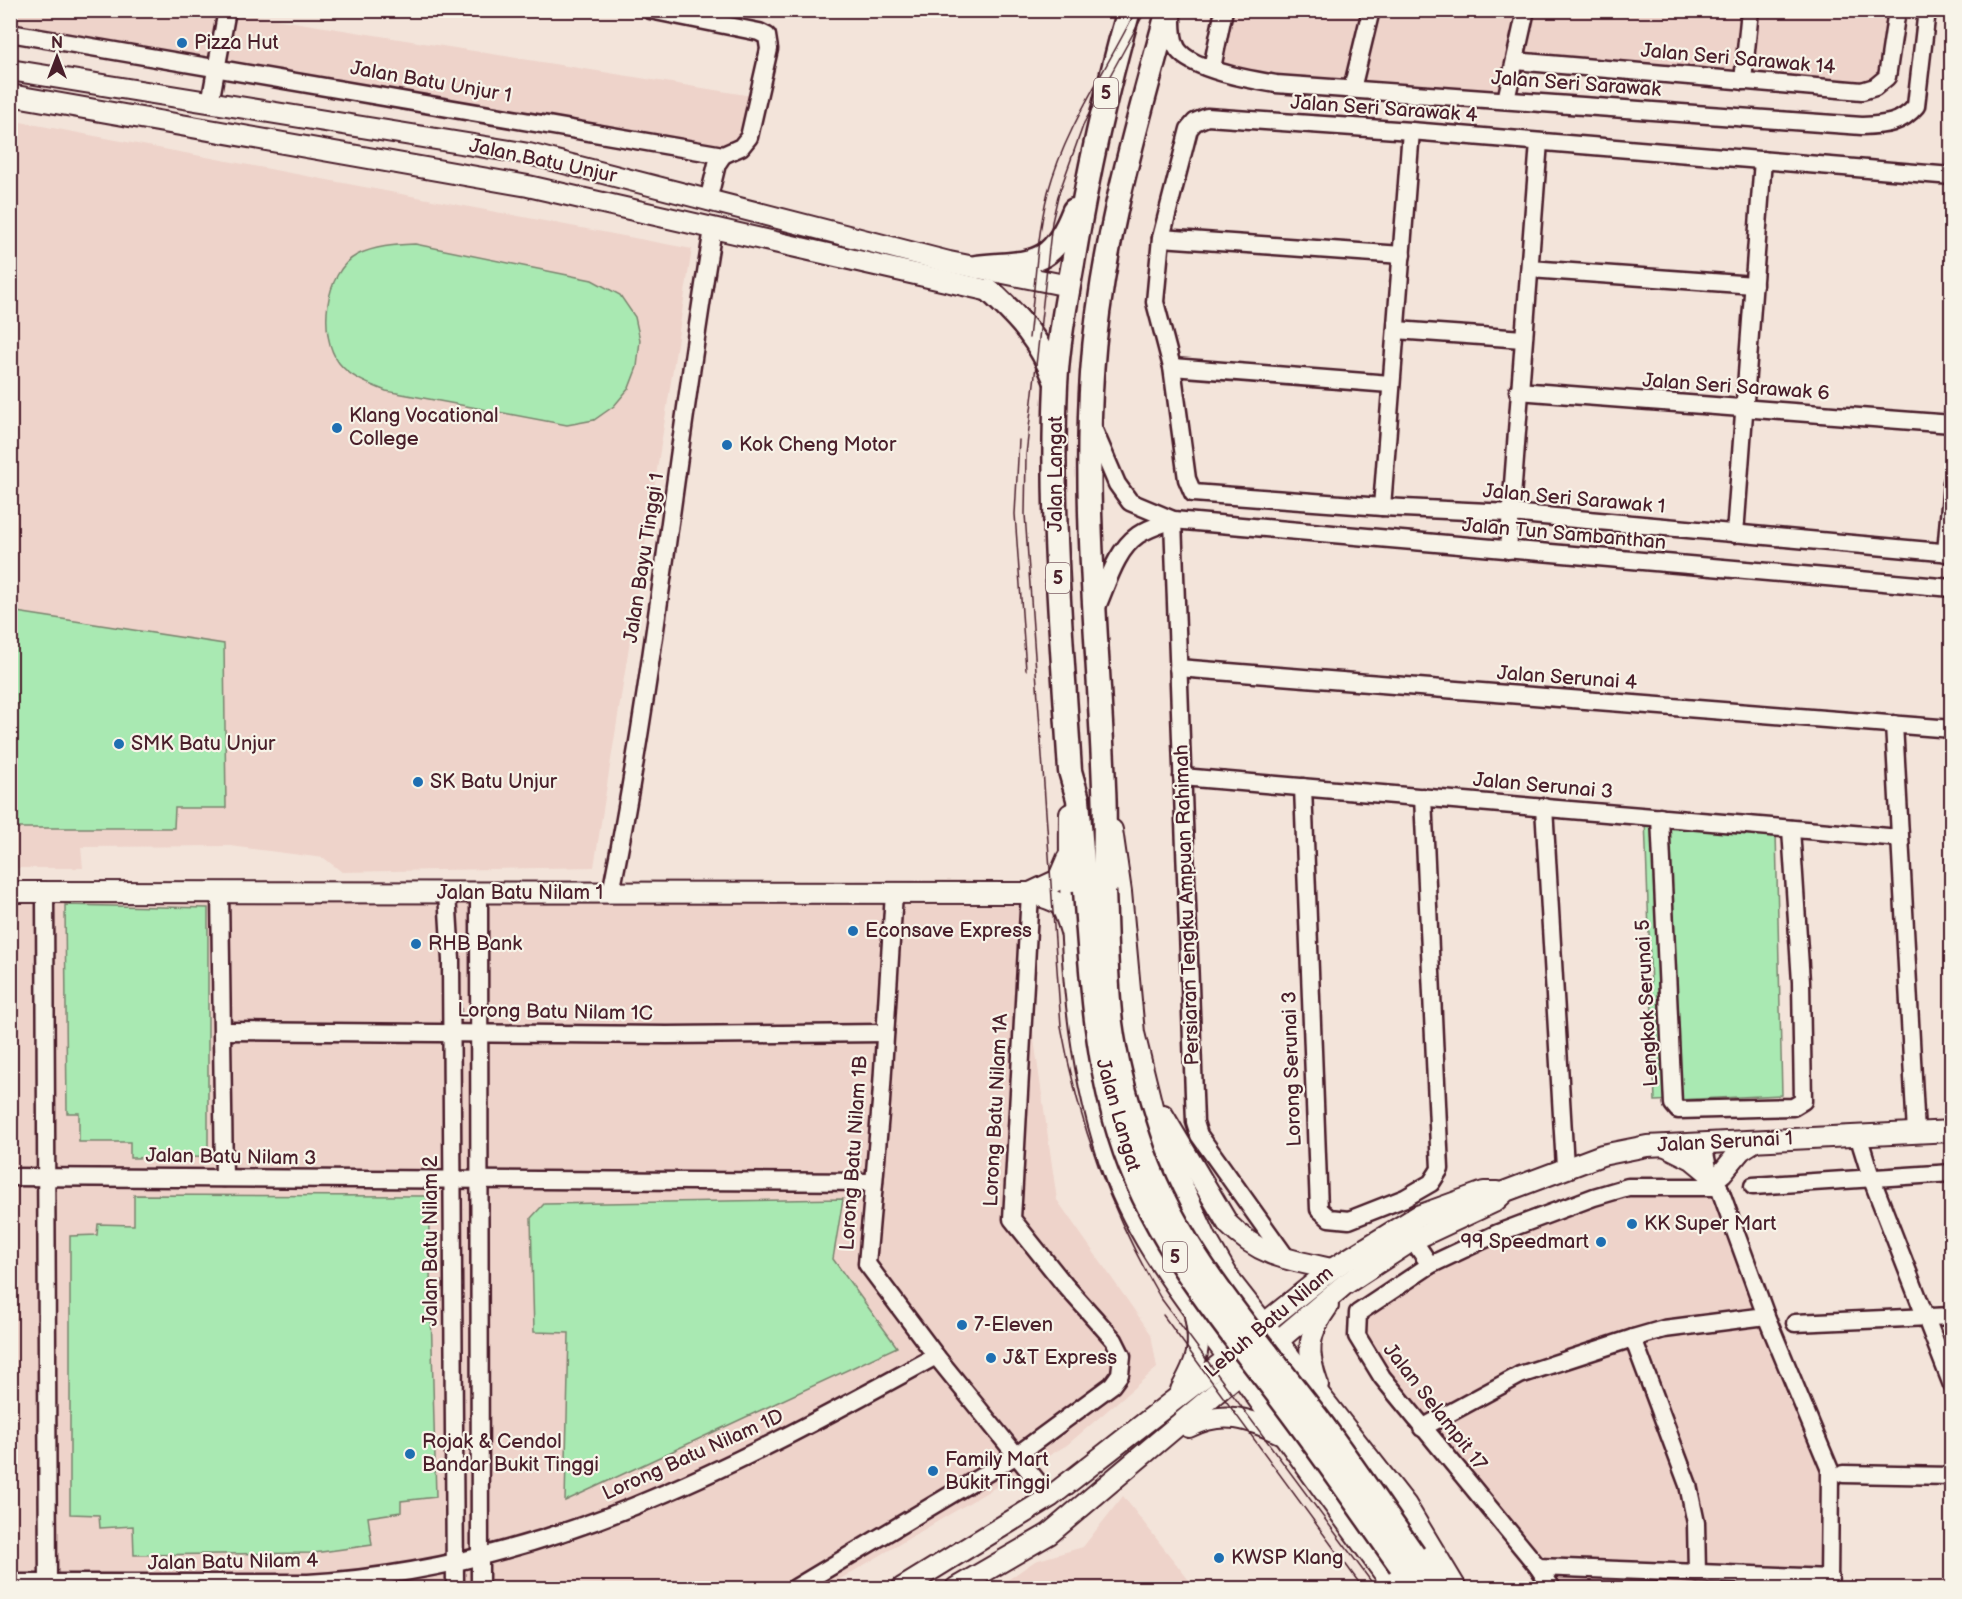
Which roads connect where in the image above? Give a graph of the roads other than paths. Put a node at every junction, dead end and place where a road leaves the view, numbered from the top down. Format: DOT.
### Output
graph roads {
  1 [pos="226,10"];
  2 [pos="650,10"];
  3 [pos="1129,10"];
  4 [pos="1170,10"];
  5 [pos="1224,10"];
  6 [pos="1371,10"];
  7 [pos="1526,10"];
  8 [pos="1750,10"];
  9 [pos="1897,10"];
  10 [pos="1927,10"];
  11 [pos="10,33"];
  12 [pos="1515,61"];
  13 [pos="217,67"];
  14 [pos="1212,68"];
  15 [pos="10,70"];
  16 [pos="1743,81"];
  17 [pos="1352,89"];
  18 [pos="10,95"];
  19 [pos="1506,100"];
  20 [pos="210,104"];
  21 [pos="1411,131"];
  22 [pos="232,134"];
  23 [pos="1539,142"];
  24 [pos="723,155"];
  25 [pos="1763,160"];
  26 [pos="1087,176"];
  27 [pos="1952,176"];
  28 [pos="708,201"];
  29 [pos="714,229"];
  30 [pos="1161,238"];
  31 [pos="1402,255"];
  32 [pos="977,267"];
  33 [pos="1530,268"];
  34 [pos="1754,285"];
  35 [pos="1069,286"];
  36 [pos="990,291"];
  37 [pos="1101,292"];
  38 [pos="1396,330"];
  39 [pos="1523,339"];
  40 [pos="1172,367"];
  41 [pos="1056,384"];
  42 [pos="1390,384"];
  43 [pos="1518,391"];
  44 [pos="1745,409"];
  45 [pos="1090,422"];
  46 [pos="1952,424"];
  47 [pos="1952,482"];
  48 [pos="1193,493"];
  49 [pos="1382,507"];
  50 [pos="1510,513"];
  51 [pos="1173,520"];
  52 [pos="1735,534"];
  53 [pos="1508,550"];
  54 [pos="1949,553"];
  55 [pos="1952,588"];
  56 [pos="1095,612"];
  57 [pos="1178,668"];
  58 [pos="1894,724"];
  59 [pos="1952,729"];
  60 [pos="1071,771"];
  61 [pos="1182,777"];
  62 [pos="1303,787"];
  63 [pos="1104,789"];
  64 [pos="1423,797"];
  65 [pos="1544,807"];
  66 [pos="1660,817"];
  67 [pos="1791,829"];
  68 [pos="1899,838"];
  69 [pos="1070,850"];
  70 [pos="1095,891"];
  71 [pos="10,892"];
  72 [pos="45,892"];
  73 [pos="220,892"];
  74 [pos="447,893"];
  75 [pos="479,893"];
  76 [pos="611,893"];
  77 [pos="894,893"];
  78 [pos="1030,893"];
  79 [pos="1071,932"];
  80 [pos="224,1031"];
  81 [pos="479,1031"];
  82 [pos="451,1032"];
  83 [pos="885,1033"];
  84 [pos="1145,1081"];
  85 [pos="1952,1131"];
  86 [pos="1917,1133"];
  87 [pos="1858,1136"];
  88 [pos="1755,1140"];
  89 [pos="1711,1142"];
  90 [pos="1665,1145"];
  91 [pos="1565,1167"];
  92 [pos="1952,1173"];
  93 [pos="46,1176"];
  94 [pos="10,1177"];
  95 [pos="1871,1177"];
  96 [pos="224,1178"];
  97 [pos="1717,1178"];
  98 [pos="452,1180"];
  99 [pos="480,1180"];
  100 [pos="874,1182"];
  101 [pos="1753,1186"];
  102 [pos="1506,1191"];
  103 [pos="1206,1239"];
  104 [pos="1413,1240"];
  105 [pos="1288,1260"];
  106 [pos="1430,1265"];
  107 [pos="1163,1268"];
  108 [pos="1332,1269"];
  109 [pos="1344,1285"];
  110 [pos="1194,1312"];
  111 [pos="1766,1316"];
  112 [pos="1952,1316"];
  113 [pos="1927,1317"];
  114 [pos="1265,1323"];
  115 [pos="1795,1323"];
  116 [pos="1633,1338"];
  117 [pos="1278,1341"];
  118 [pos="936,1356"];
  119 [pos="1228,1358"];
  120 [pos="1241,1375"];
  121 [pos="1952,1385"];
  122 [pos="1321,1393"];
  123 [pos="1177,1397"];
  124 [pos="1422,1428"];
  125 [pos="1348,1429"];
  126 [pos="1282,1434"];
  127 [pos="1164,1440"];
  128 [pos="1299,1452"];
  129 [pos="1017,1455"];
  130 [pos="1843,1474"];
  131 [pos="1952,1476"];
  132 [pos="1050,1497"];
  133 [pos="481,1558"];
  134 [pos="1407,1560"];
  135 [pos="454,1562"];
  136 [pos="1538,1567"];
  137 [pos="1696,1573"];
  138 [pos="10,1583"];
  139 [pos="1830,1583"];
  140 [pos="48,1586"];
  141 [pos="455,1588"];
  142 [pos="480,1588"];
  143 [pos="795,1588"];
  144 [pos="902,1588"];
  145 [pos="956,1588"];
  146 [pos="1395,1588"];
  147 [pos="1418,1588"];
  148 [pos="1437,1588"];
  149 [pos="1455,1588"];
  150 [pos="1552,1588"];
  1 -- 13 [label="street"];
  2 -- 24 [label="street"];
  3 -- 26 [label="highway, 5"];
  4 -- 14 [label="street, Jalan Seri Sarawak"];
  4 -- 37 [label="highway, 5"];
  5 -- 14 [label="street"];
  6 -- 17 [label="street"];
  7 -- 12 [label="street"];
  8 -- 16 [label="street"];
  9 -- 16 [label="street, Jalan Seri Sarawak 14"];
  10 -- 19 [label="street, Jalan Seri Sarawak"];
  11 -- 13 [label="street, Jalan Batu Unjur 1"];
  12 -- 16 [label="street, Jalan Seri Sarawak 14"];
  12 -- 19 [label="street"];
  13 -- 20 [label="street"];
  13 -- 24 [label="street, Jalan Batu Unjur 1"];
  14 -- 17 [label="street, Jalan Seri Sarawak"];
  15 -- 20 [label="main road, Jalan Batu Unjur"];
  17 -- 19 [label="street, Jalan Seri Sarawak"];
  18 -- 22 [label="main road, Jalan Batu Unjur"];
  20 -- 22 [label="main road"];
  20 -- 28 [label="main road, Jalan Batu Unjur"];
  21 -- 23 [label="street, Jalan Seri Sarawak 4"];
  21 -- 30 [label="street, Jalan Seri Sarawak 4"];
  21 -- 31 [label="street"];
  22 -- 29 [label="main road, Jalan Batu Unjur"];
  23 -- 25 [label="street, Jalan Seri Sarawak 4"];
  23 -- 33 [label="street"];
  24 -- 28 [label="street"];
  25 -- 27 [label="street, Jalan Seri Sarawak 4"];
  25 -- 34 [label="street"];
  26 -- 32 [label="highway"];
  26 -- 35 [label="highway, 5"];
  28 -- 32 [label="main road, Jalan Batu Unjur"];
  29 -- 36 [label="main road, Jalan Batu Unjur"];
  29 -- 76 [label="street, Jalan Bayu Tinggi 1"];
  30 -- 31 [label="street"];
  30 -- 40 [label="street, Jalan Seri Sarawak 4"];
  31 -- 38 [label="street"];
  32 -- 35 [label="main road, Jalan Batu Unjur"];
  33 -- 34 [label="street"];
  33 -- 39 [label="street"];
  34 -- 44 [label="street"];
  35 -- 37 [label="highway"];
  35 -- 41 [label="highway, Jalan Langat / 5"];
  36 -- 41 [label="highway"];
  37 -- 45 [label="highway, 5"];
  38 -- 39 [label="street"];
  38 -- 42 [label="street"];
  39 -- 43 [label="street"];
  40 -- 42 [label="street"];
  40 -- 48 [label="street, Jalan Seri Sarawak 4"];
  41 -- 60 [label="highway, Jalan Langat / 5"];
  42 -- 49 [label="street"];
  43 -- 44 [label="street, Jalan Seri Sarawak 6"];
  43 -- 50 [label="street"];
  44 -- 46 [label="street, Jalan Seri Sarawak 6"];
  44 -- 52 [label="street"];
  45 -- 51 [label="street, Jalan Tun Sambanthan"];
  45 -- 56 [label="highway, 5"];
  47 -- 54 [label="street"];
  48 -- 49 [label="street, Jalan Seri Sarawak 1"];
  49 -- 50 [label="street, Jalan Seri Sarawak 1"];
  50 -- 52 [label="street, Jalan Seri Sarawak 1"];
  50 -- 53 [label="street"];
  51 -- 53 [label="street, Jalan Tun Sambanthan"];
  51 -- 56 [label="street, Jalan Tun Sambanthan"];
  51 -- 57 [label="street, Persiaran Tengku Ampuan Rahimah"];
  52 -- 54 [label="street, Jalan Seri Sarawak 1"];
  53 -- 55 [label="street, Jalan Tun Sambanthan"];
  56 -- 63 [label="highway, Jalan Langat / 5"];
  57 -- 58 [label="street, Jalan Serunai 4"];
  57 -- 61 [label="street, Persiaran Tengku Ampuan Rahimah"];
  58 -- 59 [label="street, Jalan Serunai 4"];
  58 -- 68 [label="street"];
  60 -- 69 [label="main road, Jalan Langat / 5"];
  60 -- 70 [label="highway, Jalan Langat / 5"];
  61 -- 62 [label="street, Jalan Serunai 3"];
  61 -- 105 [label="street, Persiaran Tengku Ampuan Rahimah"];
  62 -- 64 [label="street, Jalan Serunai 3"];
  62 -- 64 [label="street, Lorong Serunai 3"];
  63 -- 70 [label="highway, Jalan Langat / 5"];
  63 -- 84 [label="main road, Jalan Langat / 5"];
  64 -- 65 [label="street, Jalan Serunai 3"];
  65 -- 66 [label="street, Jalan Serunai 3"];
  65 -- 91 [label="street"];
  66 -- 67 [label="street, Jalan Serunai 3"];
  66 -- 67 [label="street, Lengkok Serunai 5"];
  67 -- 68 [label="street, Jalan Serunai 3"];
  68 -- 86 [label="street"];
  69 -- 78 [label="main road"];
  69 -- 79 [label="main road, Jalan Langat / 5"];
  70 -- 134 [label="highway, Jalan Langat / 5, bridge"];
  71 -- 72 [label="main road, Jalan Batu Nilam 1"];
  72 -- 73 [label="main road, Jalan Batu Nilam 1"];
  72 -- 93 [label="street"];
  73 -- 74 [label="main road, Jalan Batu Nilam 1"];
  73 -- 80 [label="street"];
  74 -- 75 [label="main road, Jalan Batu Nilam 1"];
  74 -- 82 [label="street, Jalan Batu Nilam 2"];
  75 -- 76 [label="main road, Jalan Batu Nilam 1"];
  75 -- 81 [label="street"];
  76 -- 77 [label="main road, Jalan Batu Nilam 1"];
  77 -- 78 [label="main road, Jalan Batu Nilam 1"];
  77 -- 83 [label="street, Lorong Batu Nilam 1B"];
  78 -- 79 [label="main road"];
  78 -- 129 [label="street, Lorong Batu Nilam 1A"];
  79 -- 107 [label="main road, Jalan Langat / 5"];
  80 -- 82 [label="street, Lorong Batu Nilam 1C"];
  80 -- 96 [label="street"];
  81 -- 82 [label="street, Lorong Batu Nilam 1C"];
  81 -- 83 [label="street, Lorong Batu Nilam 1C"];
  81 -- 99 [label="street"];
  82 -- 98 [label="street, Jalan Batu Nilam 2"];
  83 -- 100 [label="street, Lorong Batu Nilam 1B"];
  84 -- 103 [label="main road, Jalan Langat / 5"];
  84 -- 105 [label="main road"];
  85 -- 86 [label="main road, Jalan Serunai 1"];
  86 -- 87 [label="main road, Jalan Serunai 1"];
  87 -- 88 [label="main road, Jalan Serunai 1"];
  87 -- 95 [label="street"];
  88 -- 89 [label="main road, Jalan Serunai 1"];
  88 -- 97 [label="main road"];
  89 -- 90 [label="main road, Jalan Serunai 1"];
  89 -- 97 [label="street"];
  90 -- 91 [label="main road, Jalan Serunai 1"];
  90 -- 97 [label="main road"];
  91 -- 102 [label="main road, Jalan Serunai 1"];
  92 -- 95 [label="street"];
  93 -- 94 [label="street, Jalan Batu Nilam 3"];
  93 -- 96 [label="street, Jalan Batu Nilam 3"];
  93 -- 140 [label="street"];
  95 -- 101 [label="street"];
  95 -- 113 [label="street"];
  96 -- 98 [label="street, Jalan Batu Nilam 3"];
  97 -- 106 [label="street, Jalan Selampit 17"];
  97 -- 111 [label="street"];
  98 -- 99 [label="street"];
  98 -- 135 [label="street, Jalan Batu Nilam 2"];
  99 -- 100 [label="street"];
  99 -- 133 [label="street"];
  100 -- 118 [label="street, Lorong Batu Nilam 1B"];
  102 -- 104 [label="main road, Lebuh Batu Nilam"];
  102 -- 108 [label="main road, Lebuh Batu Nilam"];
  103 -- 107 [label="main road"];
  103 -- 114 [label="main road, Jalan Langat / 5"];
  104 -- 106 [label="street"];
  104 -- 109 [label="main road, Lebuh Batu Nilam"];
  105 -- 108 [label="main road"];
  106 -- 124 [label="street, Jalan Selampit 17"];
  107 -- 110 [label="main road, Jalan Langat / 5"];
  108 -- 114 [label="main road, Lebuh Batu Nilam"];
  109 -- 117 [label="main road, Lebuh Batu Nilam"];
  109 -- 122 [label="main road"];
  110 -- 119 [label="main road, Jalan Langat / 5"];
  110 -- 123 [label="main road"];
  111 -- 116 [label="street"];
  111 -- 139 [label="street"];
  112 -- 113 [label="street"];
  113 -- 115 [label="street"];
  113 -- 121 [label="street"];
  114 -- 117 [label="main road, Jalan Langat / 5"];
  114 -- 119 [label="main road, Lebuh Batu Nilam"];
  116 -- 124 [label="street"];
  116 -- 137 [label="street"];
  117 -- 120 [label="main road, Lebuh Batu Nilam"];
  117 -- 122 [label="main road, Jalan Langat / 5"];
  118 -- 129 [label="street, Lorong Batu Nilam 1B"];
  118 -- 133 [label="street, Lorong Batu Nilam 1D"];
  119 -- 120 [label="main road, Jalan Langat / 5"];
  119 -- 123 [label="main road, Lebuh Batu Nilam"];
  120 -- 126 [label="main road, Jalan Langat / 5"];
  120 -- 127 [label="main road, Lebuh Batu Nilam"];
  122 -- 125 [label="main road, Jalan Langat / 5"];
  123 -- 132 [label="main road, Lebuh Batu Nilam"];
  124 -- 136 [label="street, Jalan Selampit 17"];
  125 -- 128 [label="main road"];
  125 -- 149 [label="main road, Jalan Langat / 5"];
  126 -- 127 [label="main road"];
  126 -- 128 [label="main road, Jalan Langat / 5"];
  127 -- 145 [label="main road, Lebuh Batu Nilam"];
  128 -- 146 [label="main road, Jalan Langat / 5"];
  129 -- 132 [label="street, Lorong Batu Nilam 1B"];
  129 -- 143 [label="street"];
  130 -- 131 [label="street"];
  132 -- 144 [label="main road, Lebuh Batu Nilam"];
  133 -- 135 [label="street, Lorong Batu Nilam 1D"];
  133 -- 142 [label="street"];
  134 -- 147 [label="highway, Jalan Langat / 5"];
  134 -- 148 [label="highway, Jalan Langat / 5"];
  135 -- 140 [label="street, Jalan Batu Nilam 4"];
  135 -- 141 [label="street, Jalan Batu Nilam 2"];
  136 -- 137 [label="street"];
  136 -- 150 [label="street, Jalan Selampit 17"];
  137 -- 139 [label="street"];
  138 -- 140 [label="street, Jalan Batu Nilam 4"];
}
